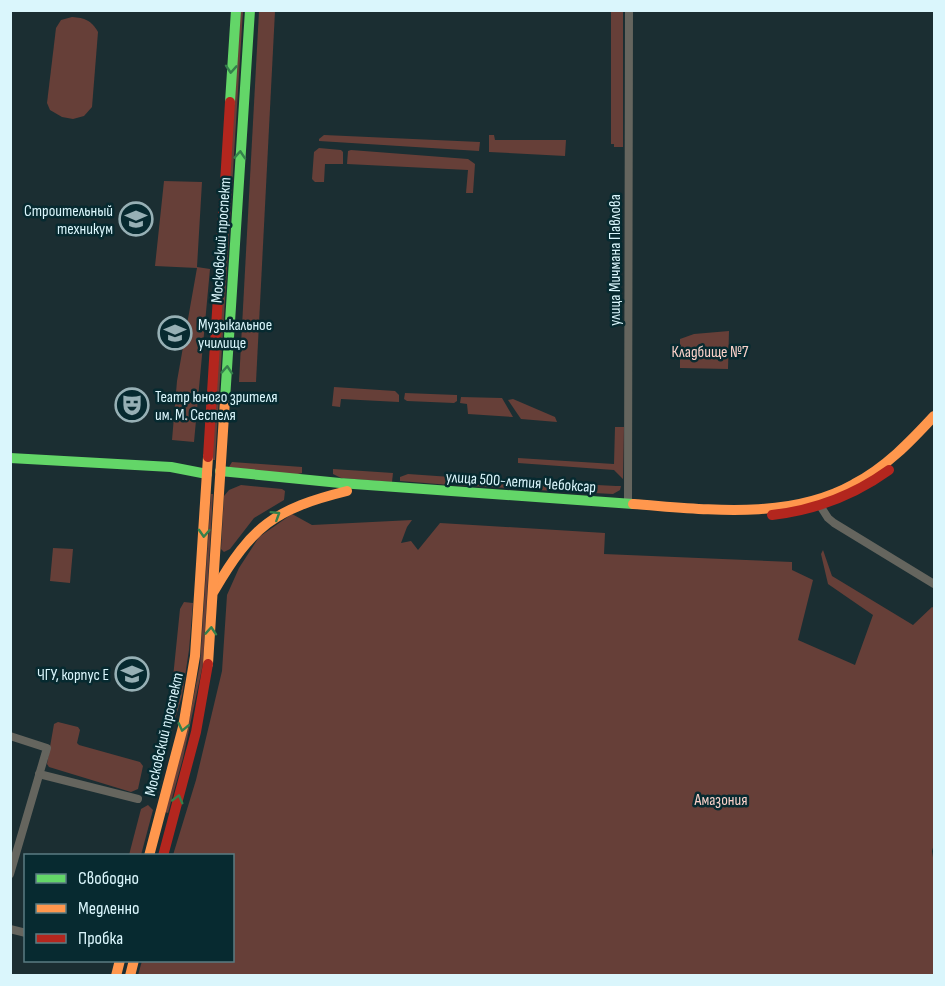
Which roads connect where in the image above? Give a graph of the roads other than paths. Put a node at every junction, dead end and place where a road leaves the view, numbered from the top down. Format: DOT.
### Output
graph roads {
  1 [pos="236,10"];
  2 [pos="250,10"];
  3 [pos="629,10"];
  4 [pos="934,416"];
  5 [pos="934,425"];
  6 [pos="10,453"];
  7 [pos="28,457"];
  8 [pos="10,458"];
  9 [pos="207,471"];
  10 [pos="220,474"];
  11 [pos="347,490"];
  12 [pos="511,498"];
  13 [pos="820,503"];
  14 [pos="629,506"];
  15 [pos="934,584"];
  16 [pos="213,592"];
  17 [pos="10,736"];
  18 [pos="39,774"];
  19 [pos="138,799"];
  20 [pos="158,820"];
  21 [pos="172,824"];
  22 [pos="149,854"];
  23 [pos="163,854"];
  24 [pos="10,874"];
  1 -- 9 [label="main road, Московский проспект, one-way"];
  10 -- 2 [label="main road, Московский проспект, one-way"];
  3 -- 14 [label="street, улица Мичмана Павлова"];
  4 -- 13 [label="main road"];
  5 -- 13 [label="main road"];
  6 -- 7 [label="main road"];
  7 -- 8 [label="main road"];
  7 -- 9 [label="main road"];
  9 -- 10 [label="main road"];
  9 -- 20 [label="main road, Московский проспект, one-way"];
  10 -- 11 [label="main road, улица 500-летия Чебоксар"];
  10 -- 12 [label="main road, улица 500-летия Чебоксар"];
  10 -- 16 [label="main road, Московский проспект"];
  11 -- 12 [label="main road, улица 500-летия Чебоксар"];
  16 -- 11 [label="main road, one-way"];
  12 -- 14 [label="main road, улица 500-летия Чебоксар"];
  13 -- 14 [label="main road, улица 500-летия Чебоксар"];
  13 -- 15 [label="street"];
  21 -- 16 [label="main road, Московский проспект, one-way"];
  17 -- 18 [label="street"];
  18 -- 19 [label="street"];
  18 -- 24 [label="street"];
  20 -- 21 [label="main road"];
  20 -- 22 [label="main road, Московский проспект"];
  21 -- 23 [label="main road, Московский проспект"];
}
